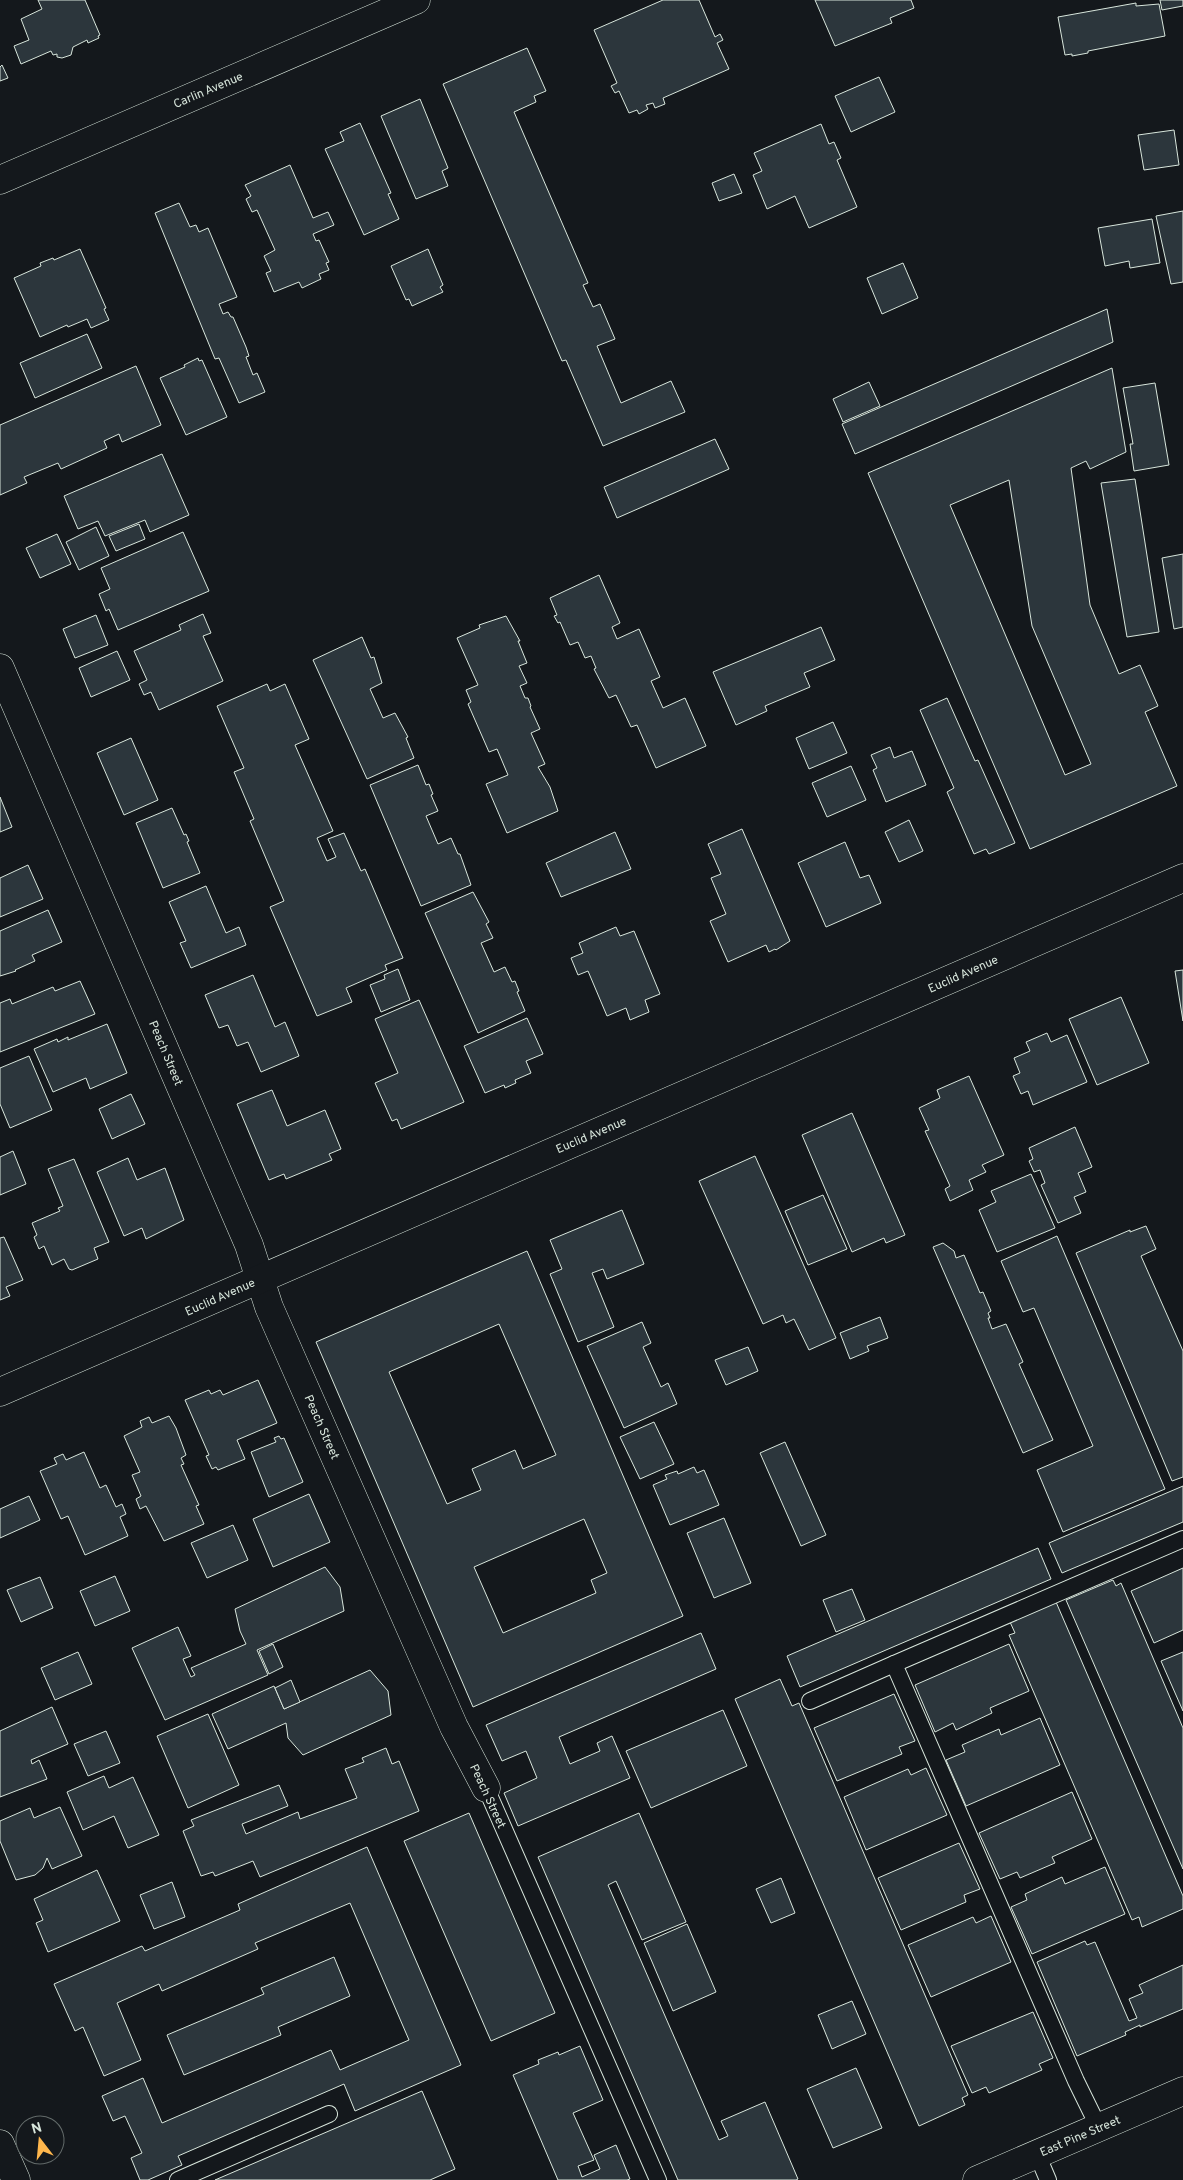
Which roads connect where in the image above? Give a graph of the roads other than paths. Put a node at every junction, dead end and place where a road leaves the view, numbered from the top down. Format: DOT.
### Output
graph roads {
  1 [pos="416,0"];
  2 [pos="0,180"];
  3 [pos="0,668"];
  4 [pos="1183,878"];
  5 [pos="260,1279"];
  6 [pos="0,1392"];
  7 [pos="1183,1539"];
  8 [pos="894,1664"];
  9 [pos="810,1701"];
  10 [pos="486,1788"];
  11 [pos="1183,2091"];
  12 [pos="329,2114"];
  13 [pos="1099,2128"];
  14 [pos="0,2144"];
  15 [pos="1037,2154"];
  16 [pos="16,2180"];
  17 [pos="178,2180"];
  18 [pos="658,2180"];
  19 [pos="977,2180"];
  20 [pos="1048,2180"];
  1 -- 2 [label="street, Carlin Avenue"];
  3 -- 5 [label="street, Peach Street"];
  4 -- 5 [label="street, Euclid Avenue"];
  5 -- 6 [label="street, Euclid Avenue"];
  5 -- 10 [label="street, Peach Street"];
  7 -- 8 [label="lane"];
  8 -- 9 [label="lane"];
  8 -- 13 [label="lane"];
  10 -- 18 [label="lane, Peach Street"];
  11 -- 13 [label="street, East Pine Street"];
  12 -- 17 [label="lane"];
  13 -- 15 [label="street, East Pine Street"];
  14 -- 16 [label="street"];
  15 -- 19 [label="street, East Pine Street"];
  15 -- 20 [label="lane"];
}
